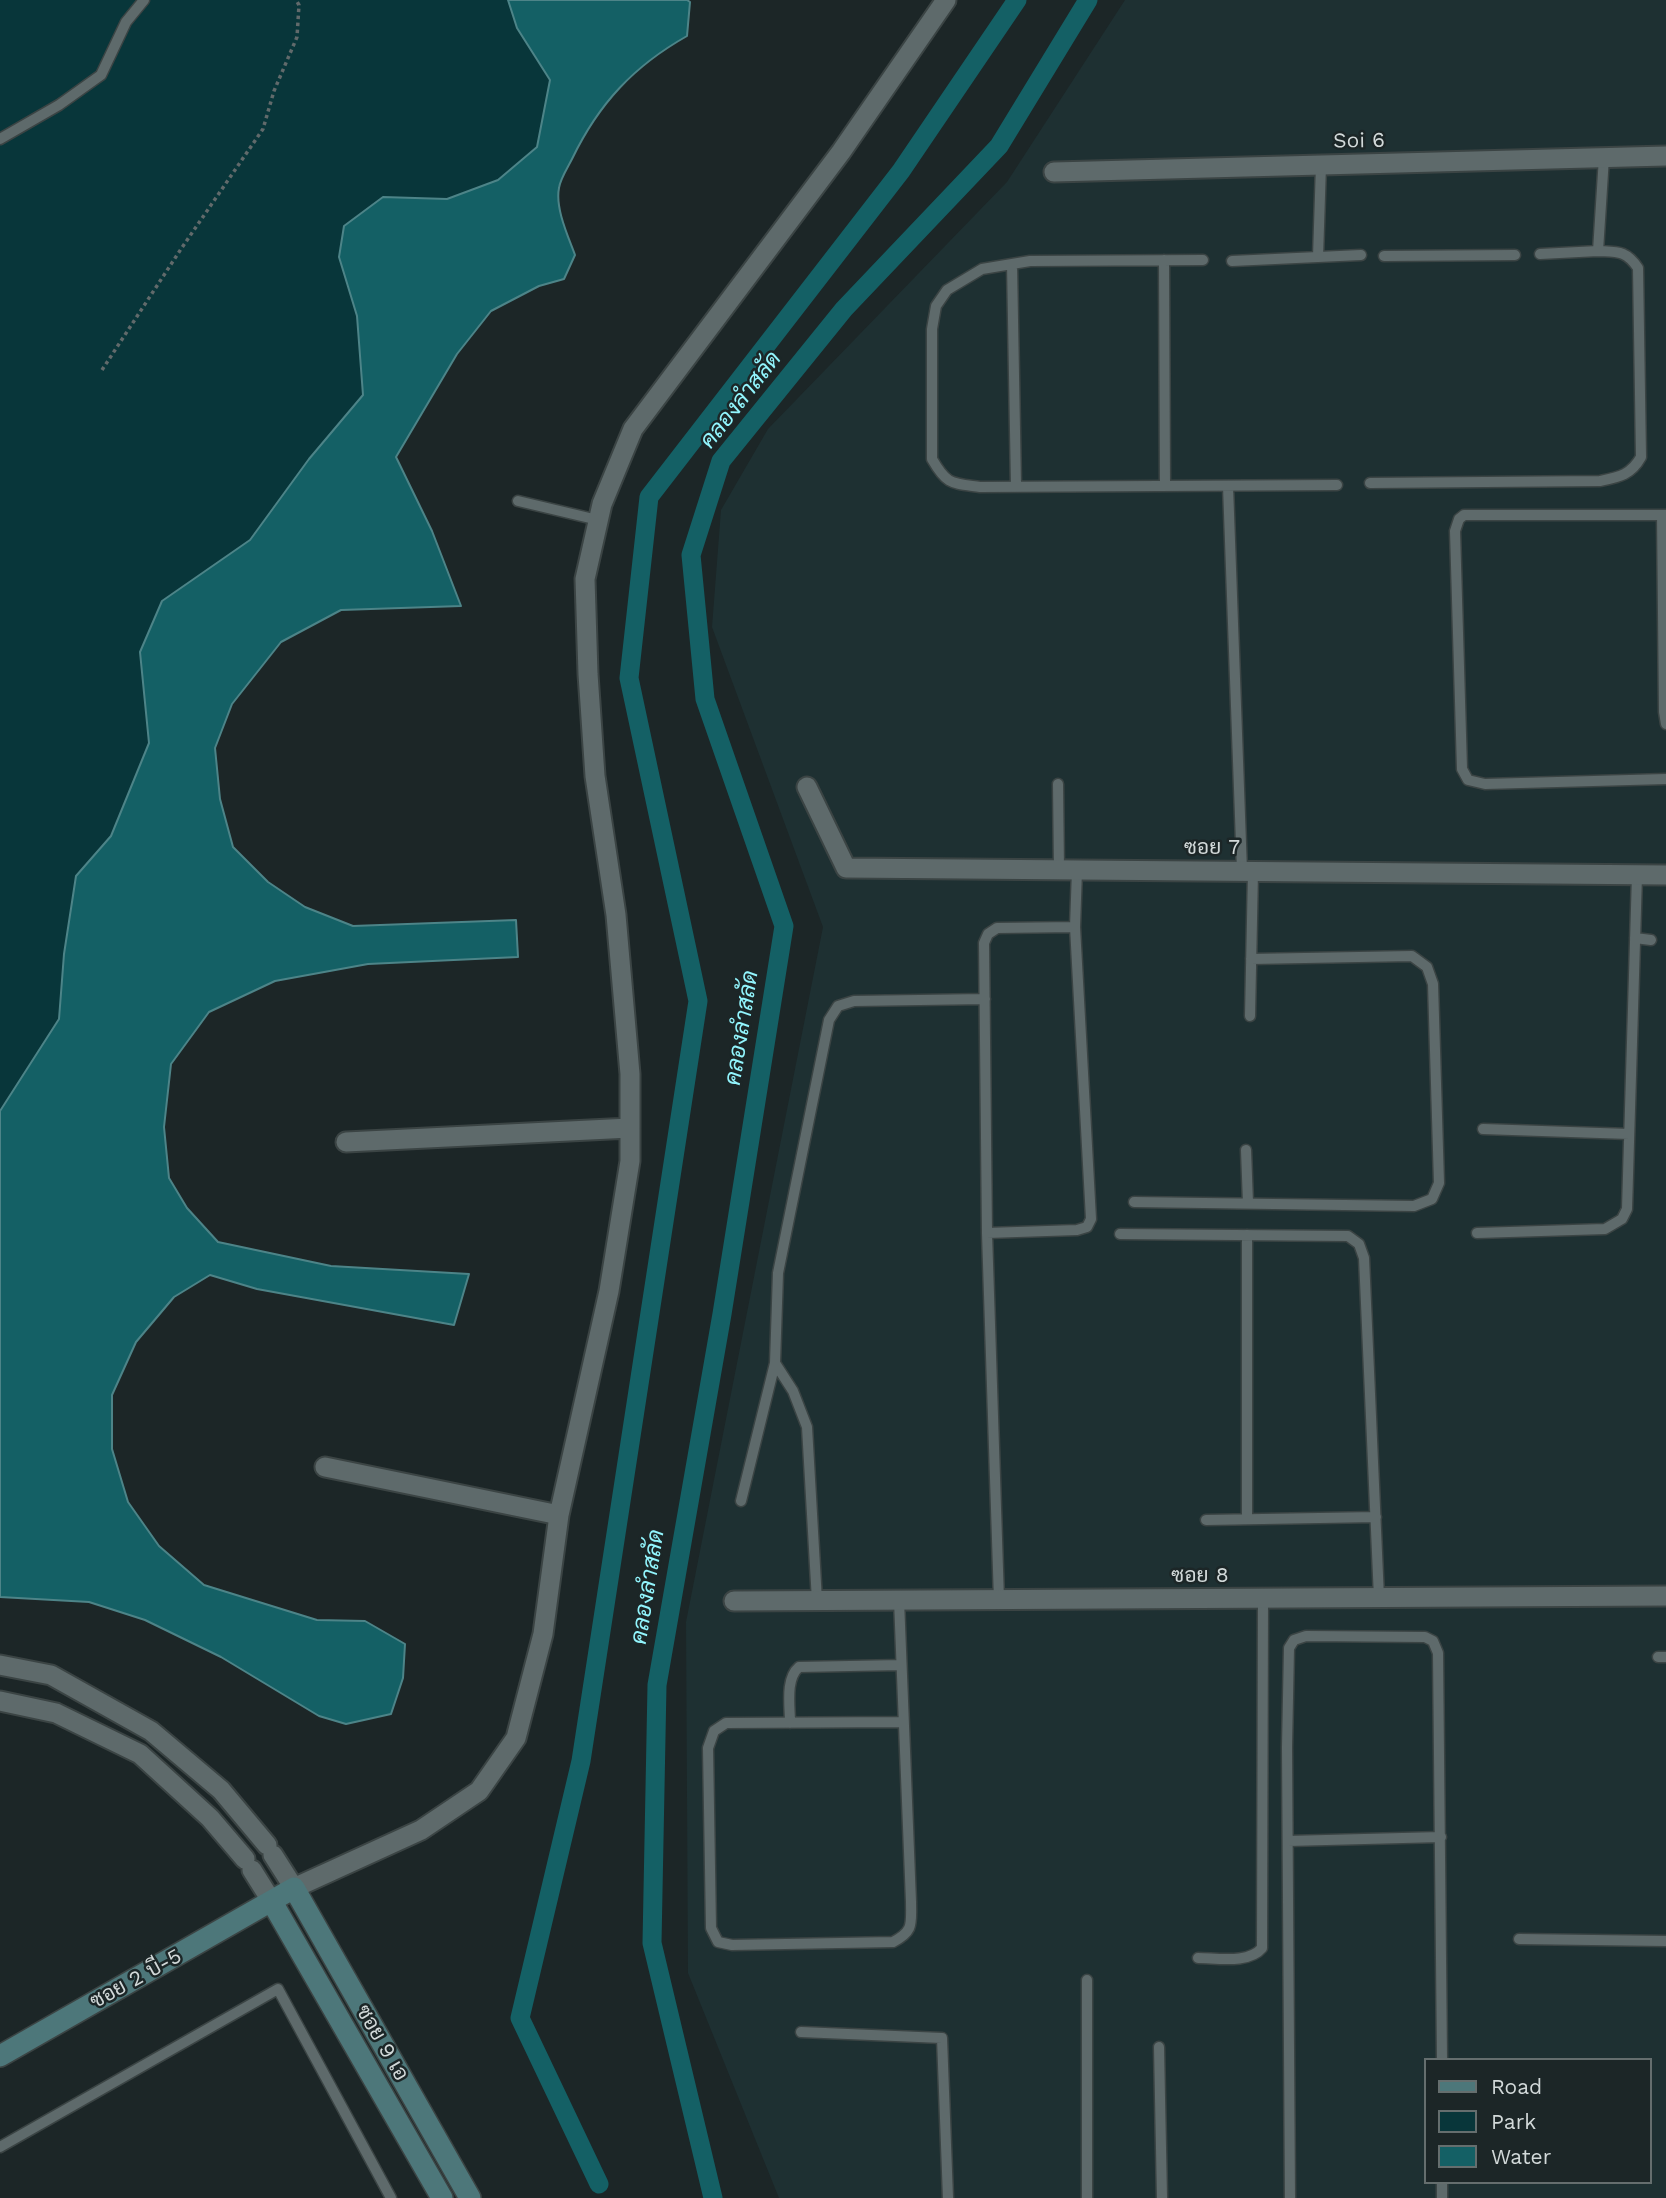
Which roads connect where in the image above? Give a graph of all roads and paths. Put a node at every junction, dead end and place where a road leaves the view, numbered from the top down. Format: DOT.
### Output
graph roads {
  1 [pos="144,0"];
  2 [pos="296,0"];
  3 [pos="946,0"];
  4 [pos="0,139"];
  5 [pos="1666,156"];
  6 [pos="1604,158"];
  7 [pos="1321,165"];
  8 [pos="1054,172"];
  9 [pos="1598,251"];
  10 [pos="1540,254"];
  11 [pos="1361,255"];
  12 [pos="1515,255"];
  13 [pos="1384,256"];
  14 [pos="1318,257"];
  15 [pos="1164,260"];
  16 [pos="1203,260"];
  17 [pos="1232,261"];
  18 [pos="1012,264"];
  19 [pos="102,370"];
  20 [pos="1370,483"];
  21 [pos="1228,485"];
  22 [pos="1337,485"];
  23 [pos="1016,486"];
  24 [pos="1166,486"];
  25 [pos="518,500"];
  26 [pos="1664,515"];
  27 [pos="598,520"];
  28 [pos="1666,724"];
  29 [pos="1666,779"];
  30 [pos="1058,784"];
  31 [pos="807,788"];
  32 [pos="1068,870"];
  33 [pos="1248,871"];
  34 [pos="1637,875"];
  35 [pos="1666,875"];
  36 [pos="1075,927"];
  37 [pos="1635,938"];
  38 [pos="1651,940"];
  39 [pos="1251,959"];
  40 [pos="985,999"];
  41 [pos="1250,1016"];
  42 [pos="630,1128"];
  43 [pos="1483,1129"];
  44 [pos="1629,1134"];
  45 [pos="346,1142"];
  46 [pos="1246,1150"];
  47 [pos="1135,1202"];
  48 [pos="1248,1203"];
  49 [pos="987,1233"];
  50 [pos="1477,1233"];
  51 [pos="1120,1234"];
  52 [pos="1247,1235"];
  53 [pos="775,1363"];
  54 [pos="325,1467"];
  55 [pos="741,1501"];
  56 [pos="559,1515"];
  57 [pos="1376,1517"];
  58 [pos="1247,1519"];
  59 [pos="1206,1520"];
  60 [pos="1666,1596"];
  61 [pos="1263,1598"];
  62 [pos="1379,1598"];
  63 [pos="899,1600"];
  64 [pos="999,1600"];
  65 [pos="734,1601"];
  66 [pos="817,1601"];
  67 [pos="0,1665"];
  68 [pos="901,1665"];
  69 [pos="0,1701"];
  70 [pos="903,1722"];
  71 [pos="790,1723"];
  72 [pos="1441,1837"];
  73 [pos="1288,1841"];
  74 [pos="294,1888"];
  75 [pos="272,1902"];
  76 [pos="1519,1939"];
  77 [pos="1666,1941"];
  78 [pos="1198,1958"];
  79 [pos="1087,1980"];
  80 [pos="801,2032"];
  81 [pos="1159,2047"];
  82 [pos="0,2056"];
  83 [pos="1442,2058"];
  84 [pos="0,2147"];
  85 [pos="391,2198"];
  86 [pos="442,2198"];
  87 [pos="470,2198"];
  88 [pos="948,2198"];
  89 [pos="1087,2198"];
  90 [pos="1162,2198"];
  91 [pos="1290,2198"];
  1 -- 4 [label="lane"];
  2 -- 19 [label="path"];
  3 -- 27 [label="street"];
  5 -- 6 [label="street, Soi 6"];
  6 -- 7 [label="street, Soi 6"];
  6 -- 9 [label="lane"];
  7 -- 8 [label="street, Soi 6"];
  7 -- 14 [label="lane"];
  9 -- 10 [label="lane"];
  9 -- 20 [label="lane"];
  11 -- 14 [label="lane"];
  12 -- 13 [label="lane"];
  14 -- 17 [label="lane"];
  15 -- 16 [label="lane"];
  15 -- 18 [label="lane"];
  15 -- 24 [label="lane"];
  18 -- 23 [label="lane"];
  18 -- 23 [label="lane"];
  21 -- 22 [label="lane"];
  21 -- 24 [label="lane"];
  21 -- 33 [label="lane"];
  23 -- 24 [label="lane"];
  25 -- 27 [label="lane"];
  26 -- 28 [label="lane"];
  26 -- 29 [label="lane"];
  27 -- 42 [label="street"];
  30 -- 32 [label="lane"];
  31 -- 32 [label="street, ซอย 7"];
  32 -- 33 [label="street, ซอย 7"];
  32 -- 36 [label="lane"];
  33 -- 34 [label="street, ซอย 7"];
  33 -- 39 [label="lane"];
  34 -- 35 [label="street, ซอย 7"];
  34 -- 37 [label="lane"];
  36 -- 40 [label="lane"];
  36 -- 49 [label="lane"];
  37 -- 38 [label="lane"];
  37 -- 44 [label="lane"];
  39 -- 41 [label="lane"];
  39 -- 48 [label="lane"];
  40 -- 49 [label="lane"];
  40 -- 53 [label="lane"];
  42 -- 45 [label="street"];
  42 -- 56 [label="street"];
  43 -- 44 [label="lane"];
  44 -- 50 [label="lane"];
  46 -- 48 [label="lane"];
  47 -- 48 [label="lane"];
  49 -- 64 [label="lane"];
  51 -- 52 [label="lane"];
  52 -- 57 [label="lane"];
  52 -- 58 [label="lane"];
  53 -- 55 [label="lane"];
  53 -- 66 [label="lane"];
  54 -- 56 [label="street"];
  56 -- 74 [label="street"];
  57 -- 58 [label="lane"];
  57 -- 62 [label="lane"];
  58 -- 59 [label="lane"];
  60 -- 62 [label="street, ซอย 8"];
  61 -- 62 [label="street, ซอย 8"];
  61 -- 64 [label="street, ซอย 8"];
  61 -- 78 [label="lane"];
  63 -- 64 [label="street, ซอย 8"];
  63 -- 66 [label="street, ซอย 8"];
  63 -- 68 [label="lane"];
  65 -- 66 [label="street, ซอย 8"];
  67 -- 74 [label="street"];
  68 -- 70 [label="lane"];
  68 -- 71 [label="lane"];
  69 -- 75 [label="street"];
  70 -- 71 [label="lane"];
  70 -- 71 [label="lane"];
  72 -- 73 [label="lane"];
  72 -- 73 [label="lane"];
  72 -- 83 [label="lane"];
  73 -- 91 [label="lane"];
  74 -- 75 [label="street, ซอย 2 บี-5"];
  74 -- 87 [label="street, ซอย 9 เอ"];
  75 -- 82 [label="street, ซอย 2 บี-5"];
  75 -- 86 [label="street, ซอย 9 เอ"];
  76 -- 77 [label="lane"];
  79 -- 89 [label="lane"];
  80 -- 88 [label="lane"];
  81 -- 90 [label="lane"];
  84 -- 85 [label="lane"];
}
